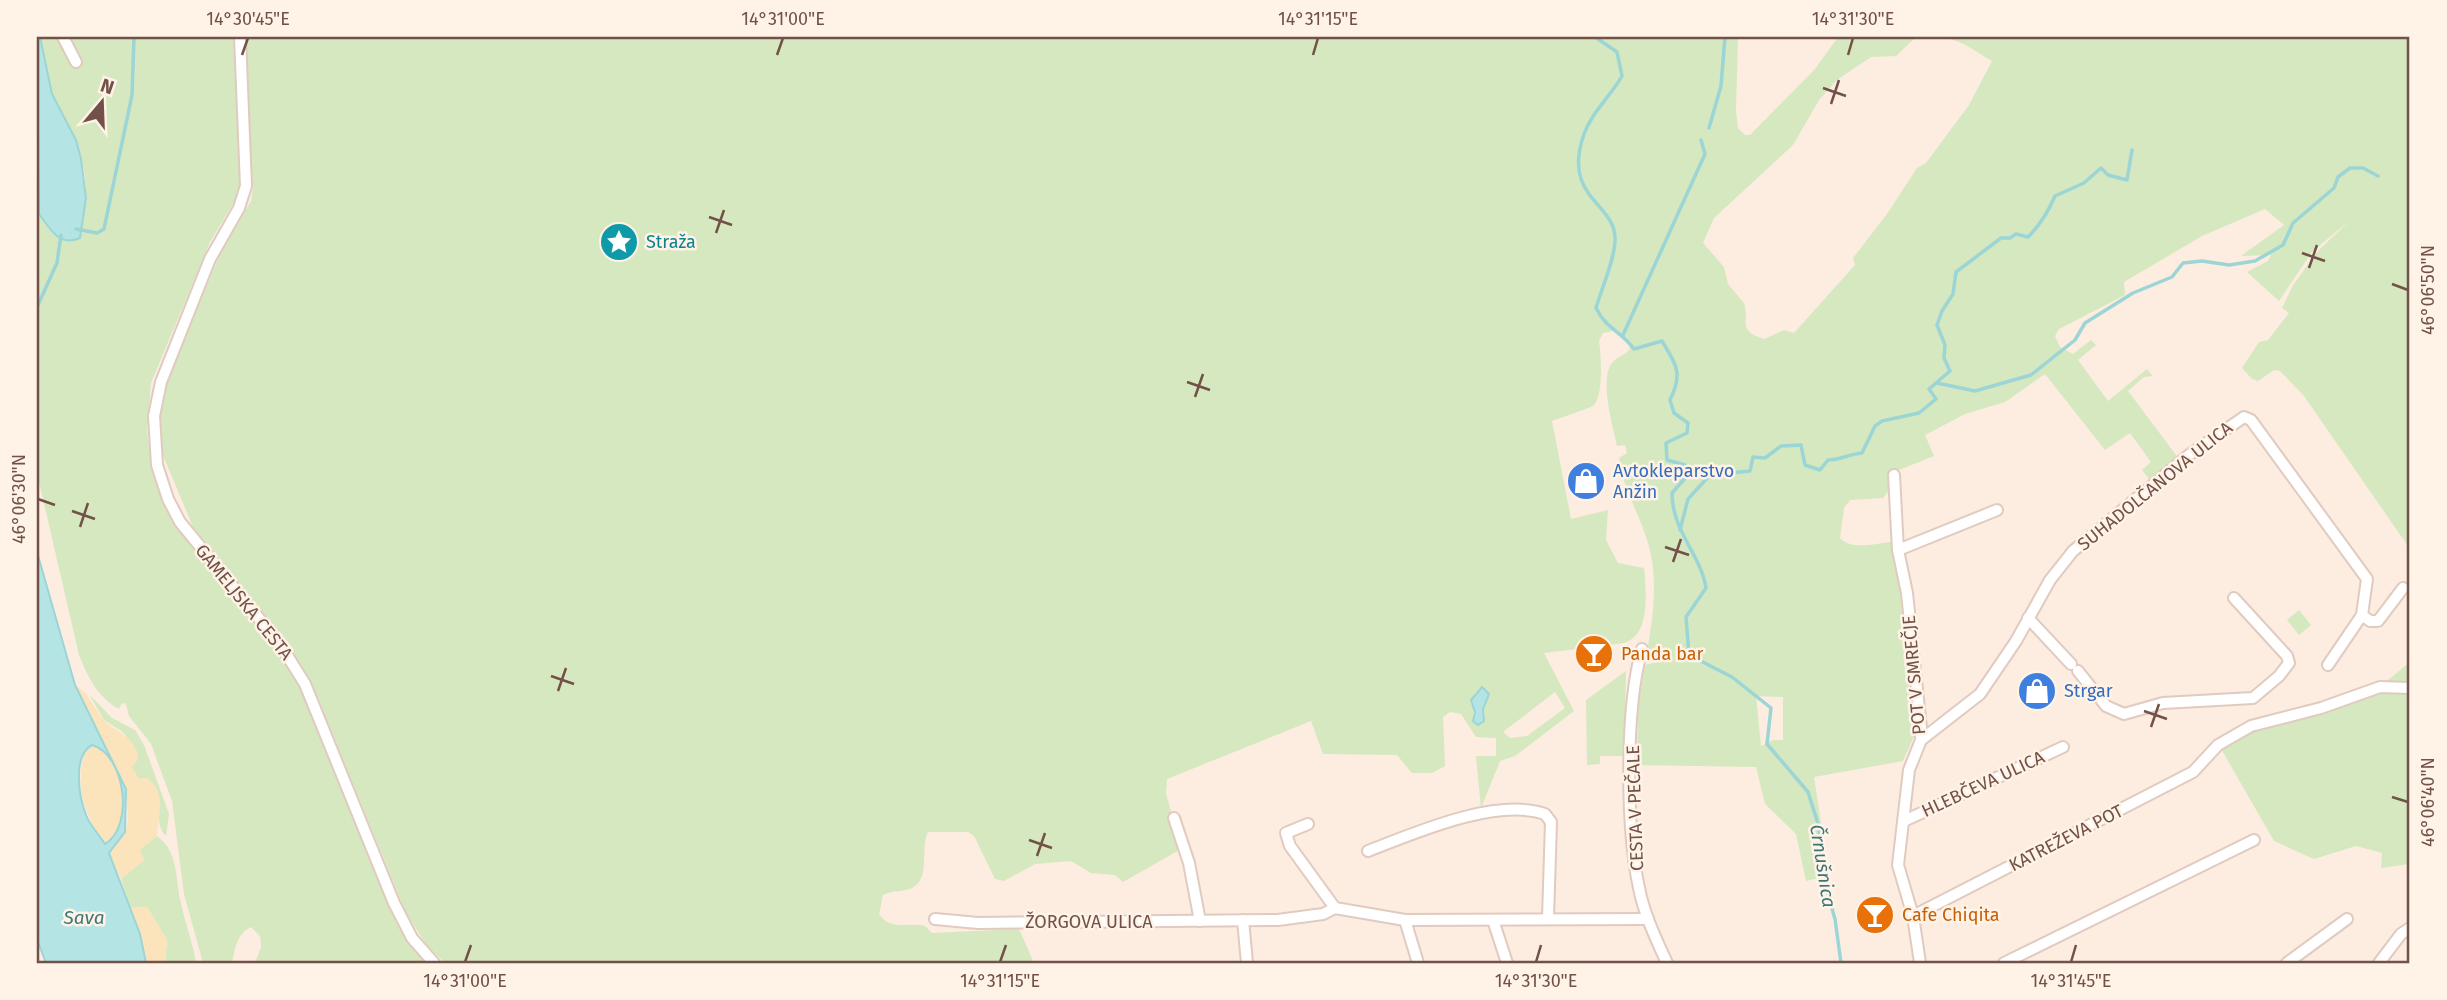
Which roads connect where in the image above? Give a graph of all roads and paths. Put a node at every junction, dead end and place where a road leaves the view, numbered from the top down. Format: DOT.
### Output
graph roads {
  1 [pos="62,37"];
  2 [pos="240,37"];
  3 [pos="76,62"];
  4 [pos="1894,475"];
  5 [pos="1997,510"];
  6 [pos="1898,550"];
  7 [pos="2403,588"];
  8 [pos="2234,598"];
  9 [pos="2362,615"];
  10 [pos="2028,618"];
  11 [pos="1642,649"];
  12 [pos="2328,665"];
  13 [pos="2410,688"];
  14 [pos="1921,740"];
  15 [pos="2063,747"];
  16 [pos="1174,818"];
  17 [pos="1903,821"];
  18 [pos="1308,824"];
  19 [pos="2254,840"];
  20 [pos="1368,852"];
  21 [pos="1335,908"];
  22 [pos="1913,916"];
  23 [pos="1548,918"];
  24 [pos="935,919"];
  25 [pos="1648,919"];
  26 [pos="2347,919"];
  27 [pos="1243,920"];
  28 [pos="1405,920"];
  29 [pos="1493,920"];
  30 [pos="1200,921"];
  31 [pos="2410,928"];
  32 [pos="434,963"];
  33 [pos="1247,963"];
  34 [pos="1418,963"];
  35 [pos="1507,963"];
  36 [pos="1667,963"];
  37 [pos="1920,963"];
  38 [pos="2004,963"];
  39 [pos="2287,963"];
  40 [pos="2379,963"];
  1 -- 3 [label="street"];
  2 -- 32 [label="street, GAMELJSKA CESTA"];
  4 -- 6 [label="street, POT V SMREČJE"];
  5 -- 6 [label="street"];
  6 -- 14 [label="street, POT V SMREČJE"];
  7 -- 9 [label="street"];
  8 -- 10 [label="street"];
  9 -- 10 [label="street, SUHADOLČANOVA ULICA"];
  9 -- 12 [label="street"];
  10 -- 14 [label="street, SUHADOLČANOVA ULICA"];
  11 -- 25 [label="street, CESTA V PEČALE"];
  13 -- 22 [label="street, KATREŽEVA POT"];
  14 -- 17 [label="street, POT V SMREČJE"];
  15 -- 17 [label="street, HLEBČEVA ULICA"];
  16 -- 30 [label="street"];
  17 -- 22 [label="street, POT V SMREČJE"];
  18 -- 21 [label="street"];
  19 -- 38 [label="street"];
  20 -- 23 [label="street"];
  21 -- 27 [label="street, ŽORGOVA ULICA"];
  21 -- 28 [label="street, ŽORGOVA ULICA"];
  22 -- 37 [label="street, POT V SMREČJE"];
  23 -- 25 [label="street, ŽORGOVA ULICA"];
  23 -- 29 [label="street, ŽORGOVA ULICA"];
  24 -- 30 [label="street, ŽORGOVA ULICA"];
  25 -- 36 [label="street, CESTA V PEČALE"];
  26 -- 39 [label="street"];
  27 -- 30 [label="street, ŽORGOVA ULICA"];
  27 -- 33 [label="street"];
  28 -- 29 [label="street, ŽORGOVA ULICA"];
  28 -- 34 [label="street"];
  29 -- 35 [label="street"];
  31 -- 40 [label="street"];
}
